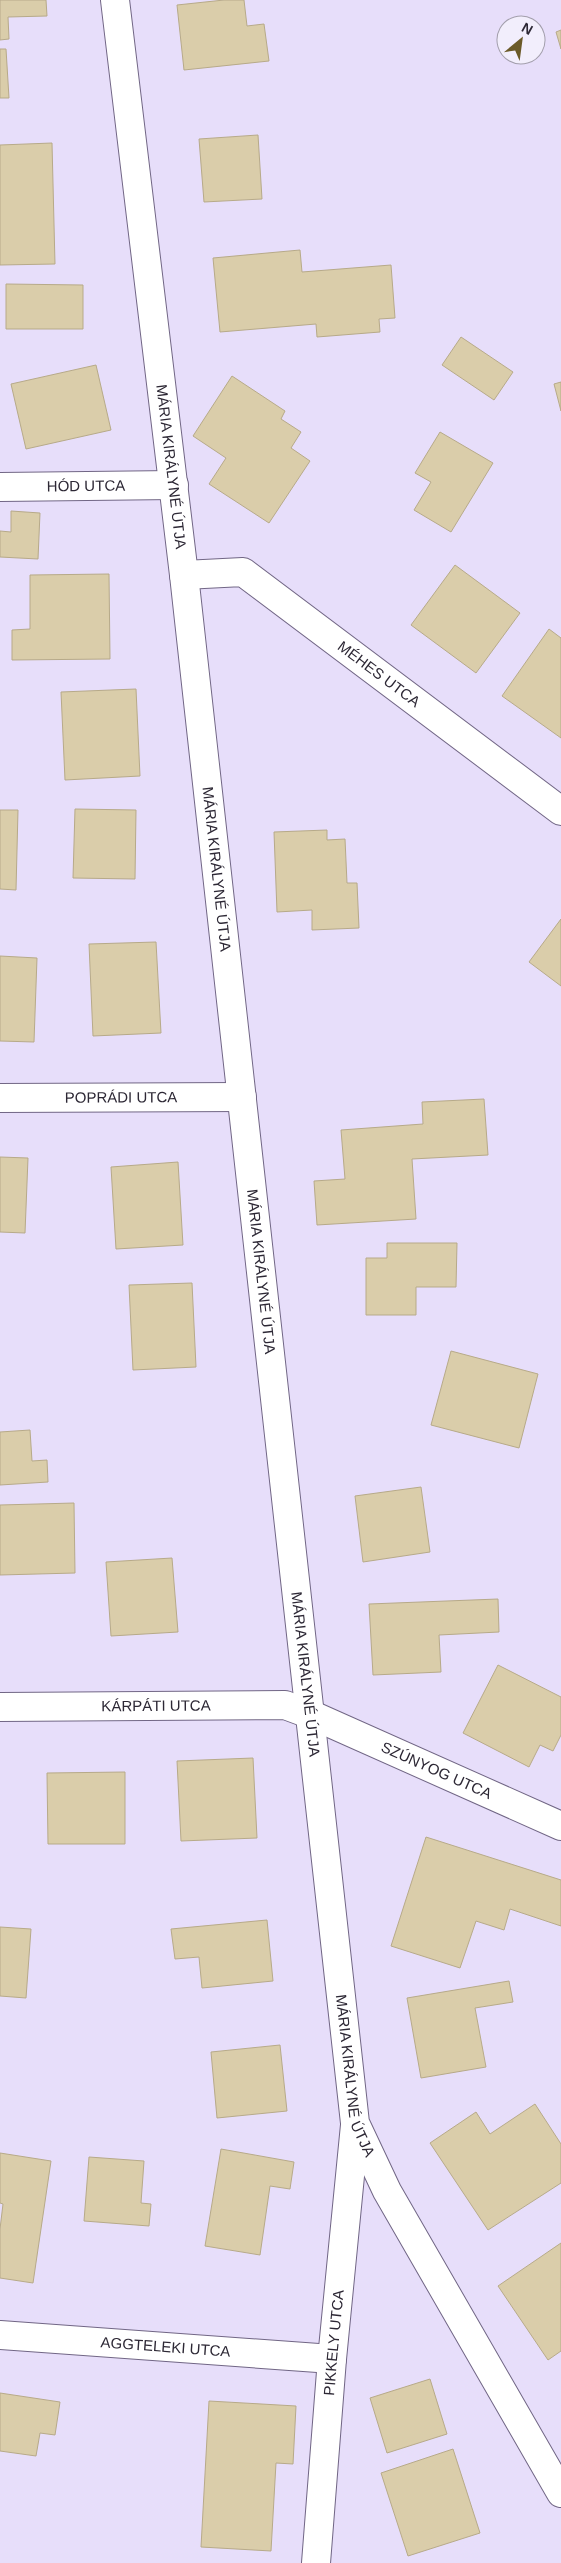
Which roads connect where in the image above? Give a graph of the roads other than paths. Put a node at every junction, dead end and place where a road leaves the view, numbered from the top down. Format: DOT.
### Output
graph roads {
  1 [pos="115,0"];
  2 [pos="174,485"];
  3 [pos="0,487"];
  4 [pos="184,575"];
  5 [pos="561,812"];
  6 [pos="242,1097"];
  7 [pos="0,1098"];
  8 [pos="0,1707"];
  9 [pos="312,1715"];
  10 [pos="561,1826"];
  11 [pos="355,2123"];
  12 [pos="0,2335"];
  13 [pos="332,2359"];
  14 [pos="561,2493"];
  15 [pos="316,2563"];
  1 -- 2 [label="street, MÁRIA KIRÁLYNÉ ÚTJA"];
  2 -- 3 [label="street, HÓD UTCA"];
  2 -- 4 [label="street, MÁRIA KIRÁLYNÉ ÚTJA"];
  4 -- 5 [label="street, MÉHES UTCA"];
  4 -- 6 [label="street, MÁRIA KIRÁLYNÉ ÚTJA"];
  6 -- 7 [label="street, POPRÁDI UTCA"];
  6 -- 9 [label="street, MÁRIA KIRÁLYNÉ ÚTJA"];
  8 -- 9 [label="street, KÁRPÁTI UTCA"];
  9 -- 10 [label="street, SZÚNYOG UTCA"];
  9 -- 11 [label="street, MÁRIA KIRÁLYNÉ ÚTJA"];
  11 -- 13 [label="street, PIKKELY UTCA"];
  11 -- 14 [label="street, MÁRIA KIRÁLYNÉ ÚTJA"];
  12 -- 13 [label="street, AGGTELEKI UTCA"];
  13 -- 15 [label="street, PIKKELY UTCA"];
}
